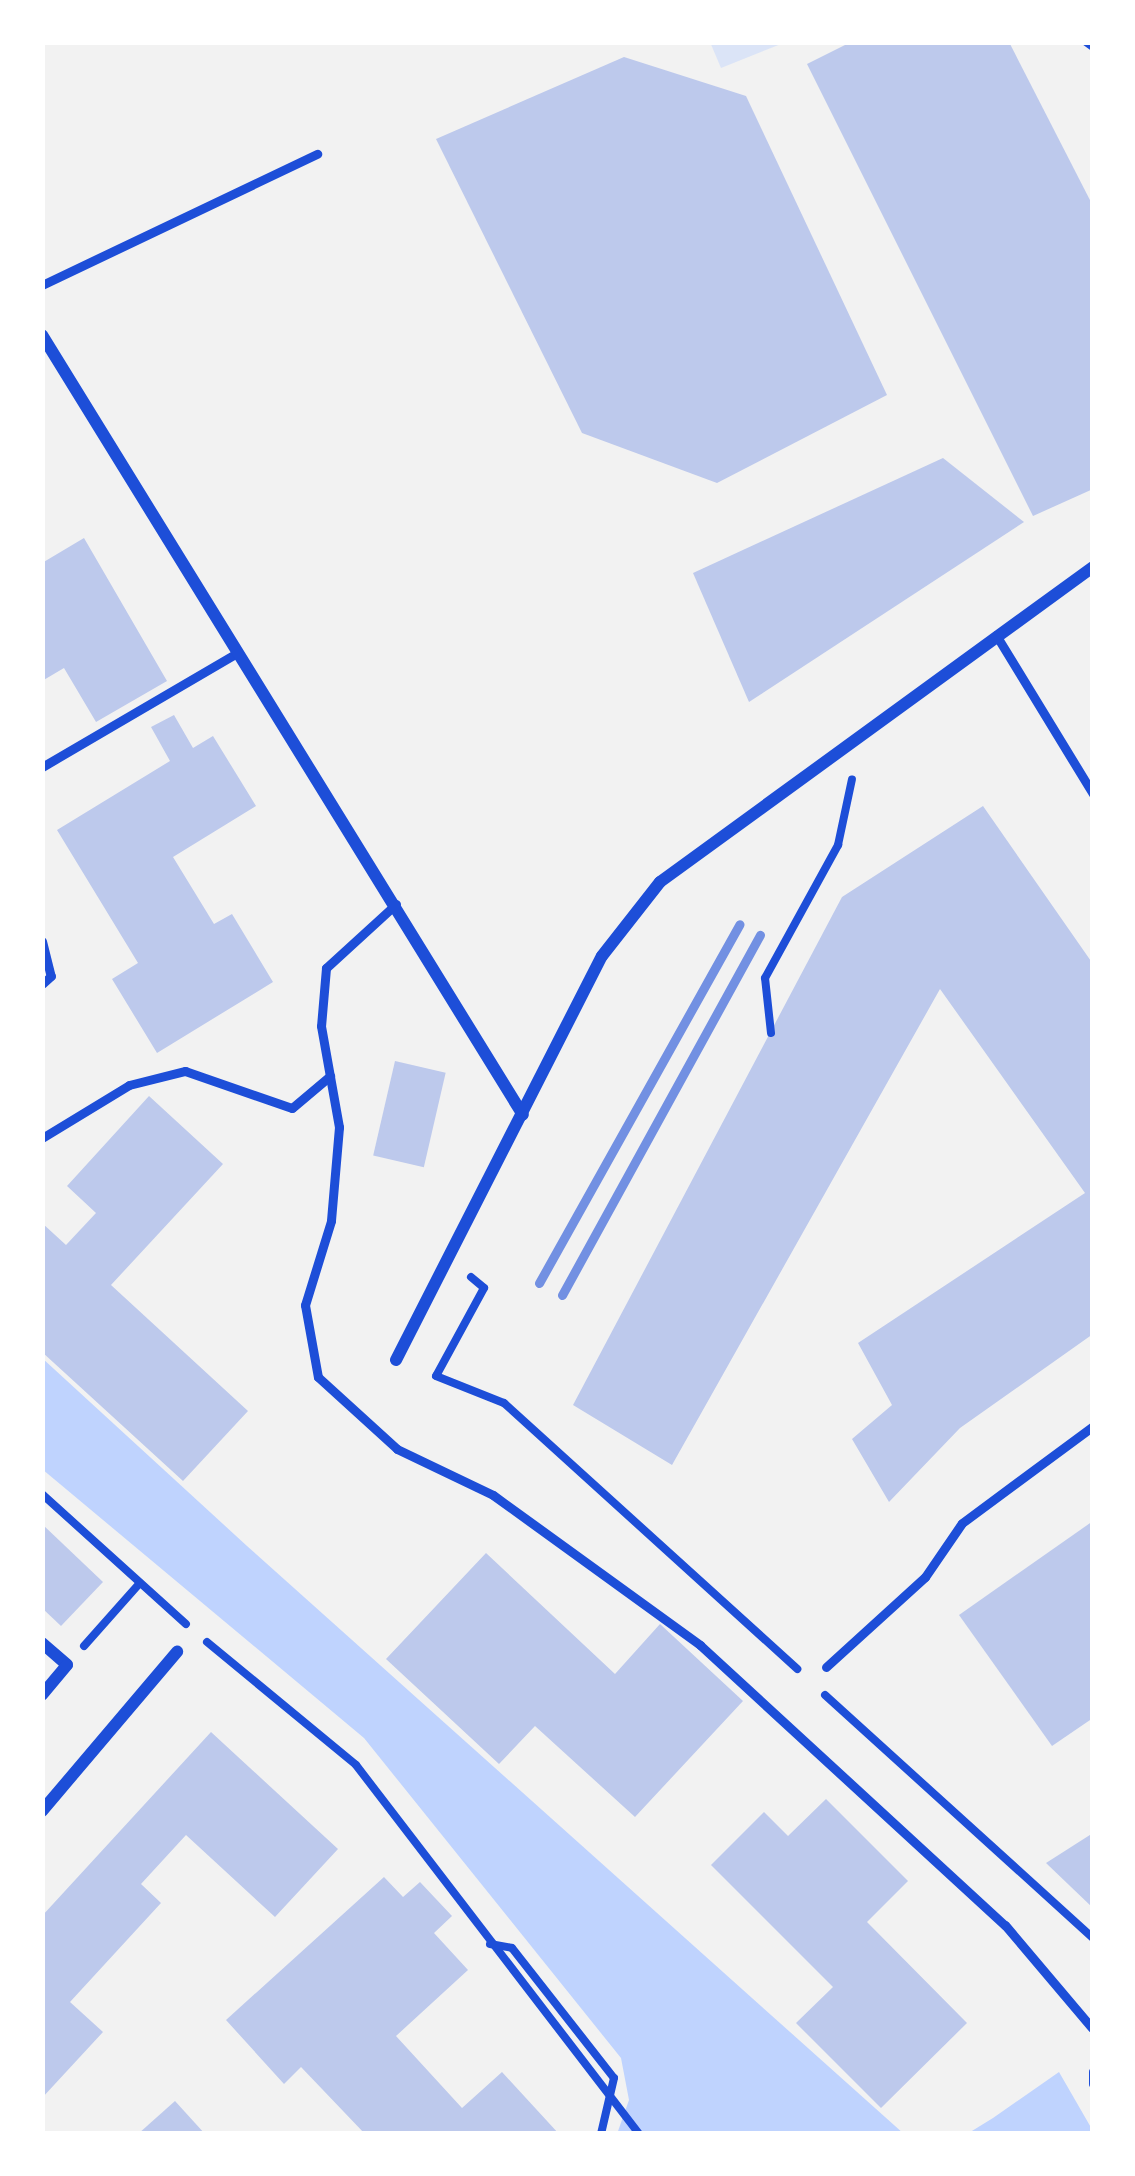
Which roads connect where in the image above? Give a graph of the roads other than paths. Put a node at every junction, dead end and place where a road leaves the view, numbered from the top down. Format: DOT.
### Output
graph roads {
  1 [pos="317,154"];
  2 [pos="42,285"];
  3 [pos="42,335"];
  4 [pos="1093,567"];
  5 [pos="996,635"];
  6 [pos="237,652"];
  7 [pos="42,767"];
  8 [pos="1093,794"];
  9 [pos="396,904"];
  10 [pos="42,941"];
  11 [pos="42,984"];
  12 [pos="330,1076"];
  13 [pos="523,1115"];
  14 [pos="42,1138"];
  15 [pos="396,1360"];
  16 [pos="1093,1426"];
  17 [pos="42,1643"];
  18 [pos="178,1652"];
  19 [pos="826,1667"];
  20 [pos="42,1695"];
  21 [pos="42,1811"];
  22 [pos="1092,2028"];
  1 -- 2 [label="lane"];
  3 -- 6 [label="street"];
  4 -- 5 [label="street"];
  5 -- 8 [label="lane"];
  5 -- 13 [label="street"];
  6 -- 7 [label="lane"];
  6 -- 9 [label="street"];
  9 -- 12 [label="lane"];
  9 -- 13 [label="street"];
  10 -- 11 [label="lane"];
  12 -- 14 [label="lane"];
  12 -- 22 [label="lane"];
  13 -- 15 [label="street"];
  16 -- 19 [label="lane"];
  17 -- 20 [label="street"];
  18 -- 21 [label="street"];
}
